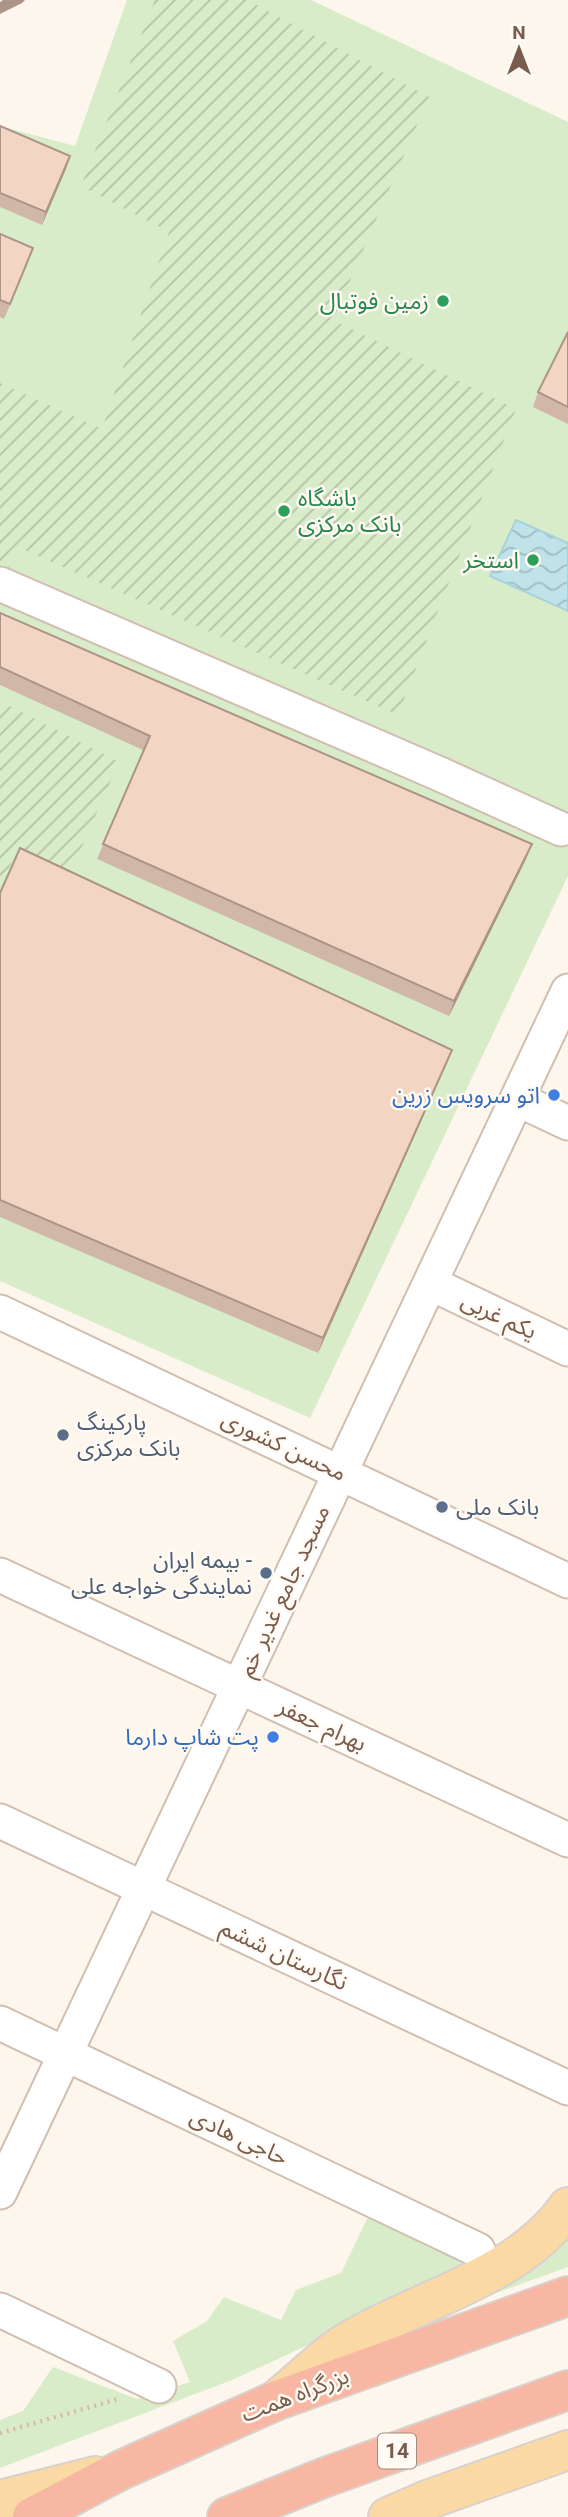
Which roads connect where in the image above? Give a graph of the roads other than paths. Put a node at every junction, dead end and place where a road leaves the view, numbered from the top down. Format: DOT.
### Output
graph roads {
  1 [pos="0,584"];
  2 [pos="561,829"];
  3 [pos="568,990"];
  4 [pos="517,1099"];
  5 [pos="568,1123"];
  6 [pos="430,1283"];
  7 [pos="0,1312"];
  8 [pos="568,1349"];
  9 [pos="340,1473"];
  10 [pos="0,1574"];
  11 [pos="568,1581"];
  12 [pos="239,1687"];
  13 [pos="0,1821"];
  14 [pos="568,1840"];
  15 [pos="143,1889"];
  16 [pos="0,2024"];
  17 [pos="64,2055"];
  18 [pos="568,2088"];
  19 [pos="0,2192"];
  20 [pos="568,2207"];
  21 [pos="478,2249"];
  22 [pos="568,2296"];
  23 [pos="0,2311"];
  24 [pos="159,2386"];
  25 [pos="568,2390"];
  26 [pos="275,2400"];
  27 [pos="568,2450"];
  28 [pos="121,2470"];
  29 [pos="0,2500"];
  30 [pos="32,2517"];
  31 [pos="227,2517"];
  32 [pos="388,2517"];
  1 -- 2 [label="street"];
  3 -- 4 [label="street, مسجد جامع غدیر خم"];
  4 -- 5 [label="street"];
  4 -- 6 [label="street, مسجد جامع غدیر خم"];
  6 -- 8 [label="street, یکم غربی"];
  6 -- 9 [label="street, مسجد جامع غدیر خم"];
  7 -- 9 [label="street, محسن کشوری"];
  9 -- 11 [label="street, محسن کشوری"];
  9 -- 12 [label="street, مسجد جامع غدیر خم"];
  10 -- 12 [label="street, بهرام جعفر"];
  12 -- 14 [label="street, بهرام جعفر"];
  12 -- 15 [label="street, مسجد جامع غدیر خم"];
  13 -- 15 [label="street, نگارستان ششم"];
  15 -- 17 [label="street, مسجد جامع غدیر خم"];
  15 -- 18 [label="street, نگارستان ششم"];
  16 -- 17 [label="street, حاجی هادی"];
  17 -- 19 [label="street, مسجد جامع غدیر خم"];
  17 -- 21 [label="street, حاجی هادی"];
  20 -- 26 [label="main road"];
  22 -- 26 [label="highway, بزرگراه همت"];
  23 -- 24 [label="street"];
  25 -- 31 [label="highway, 14"];
  26 -- 28 [label="highway, بزرگراه همت"];
  27 -- 32 [label="main road"];
  28 -- 29 [label="main road"];
  28 -- 30 [label="highway, بزرگراه همت"];
}
